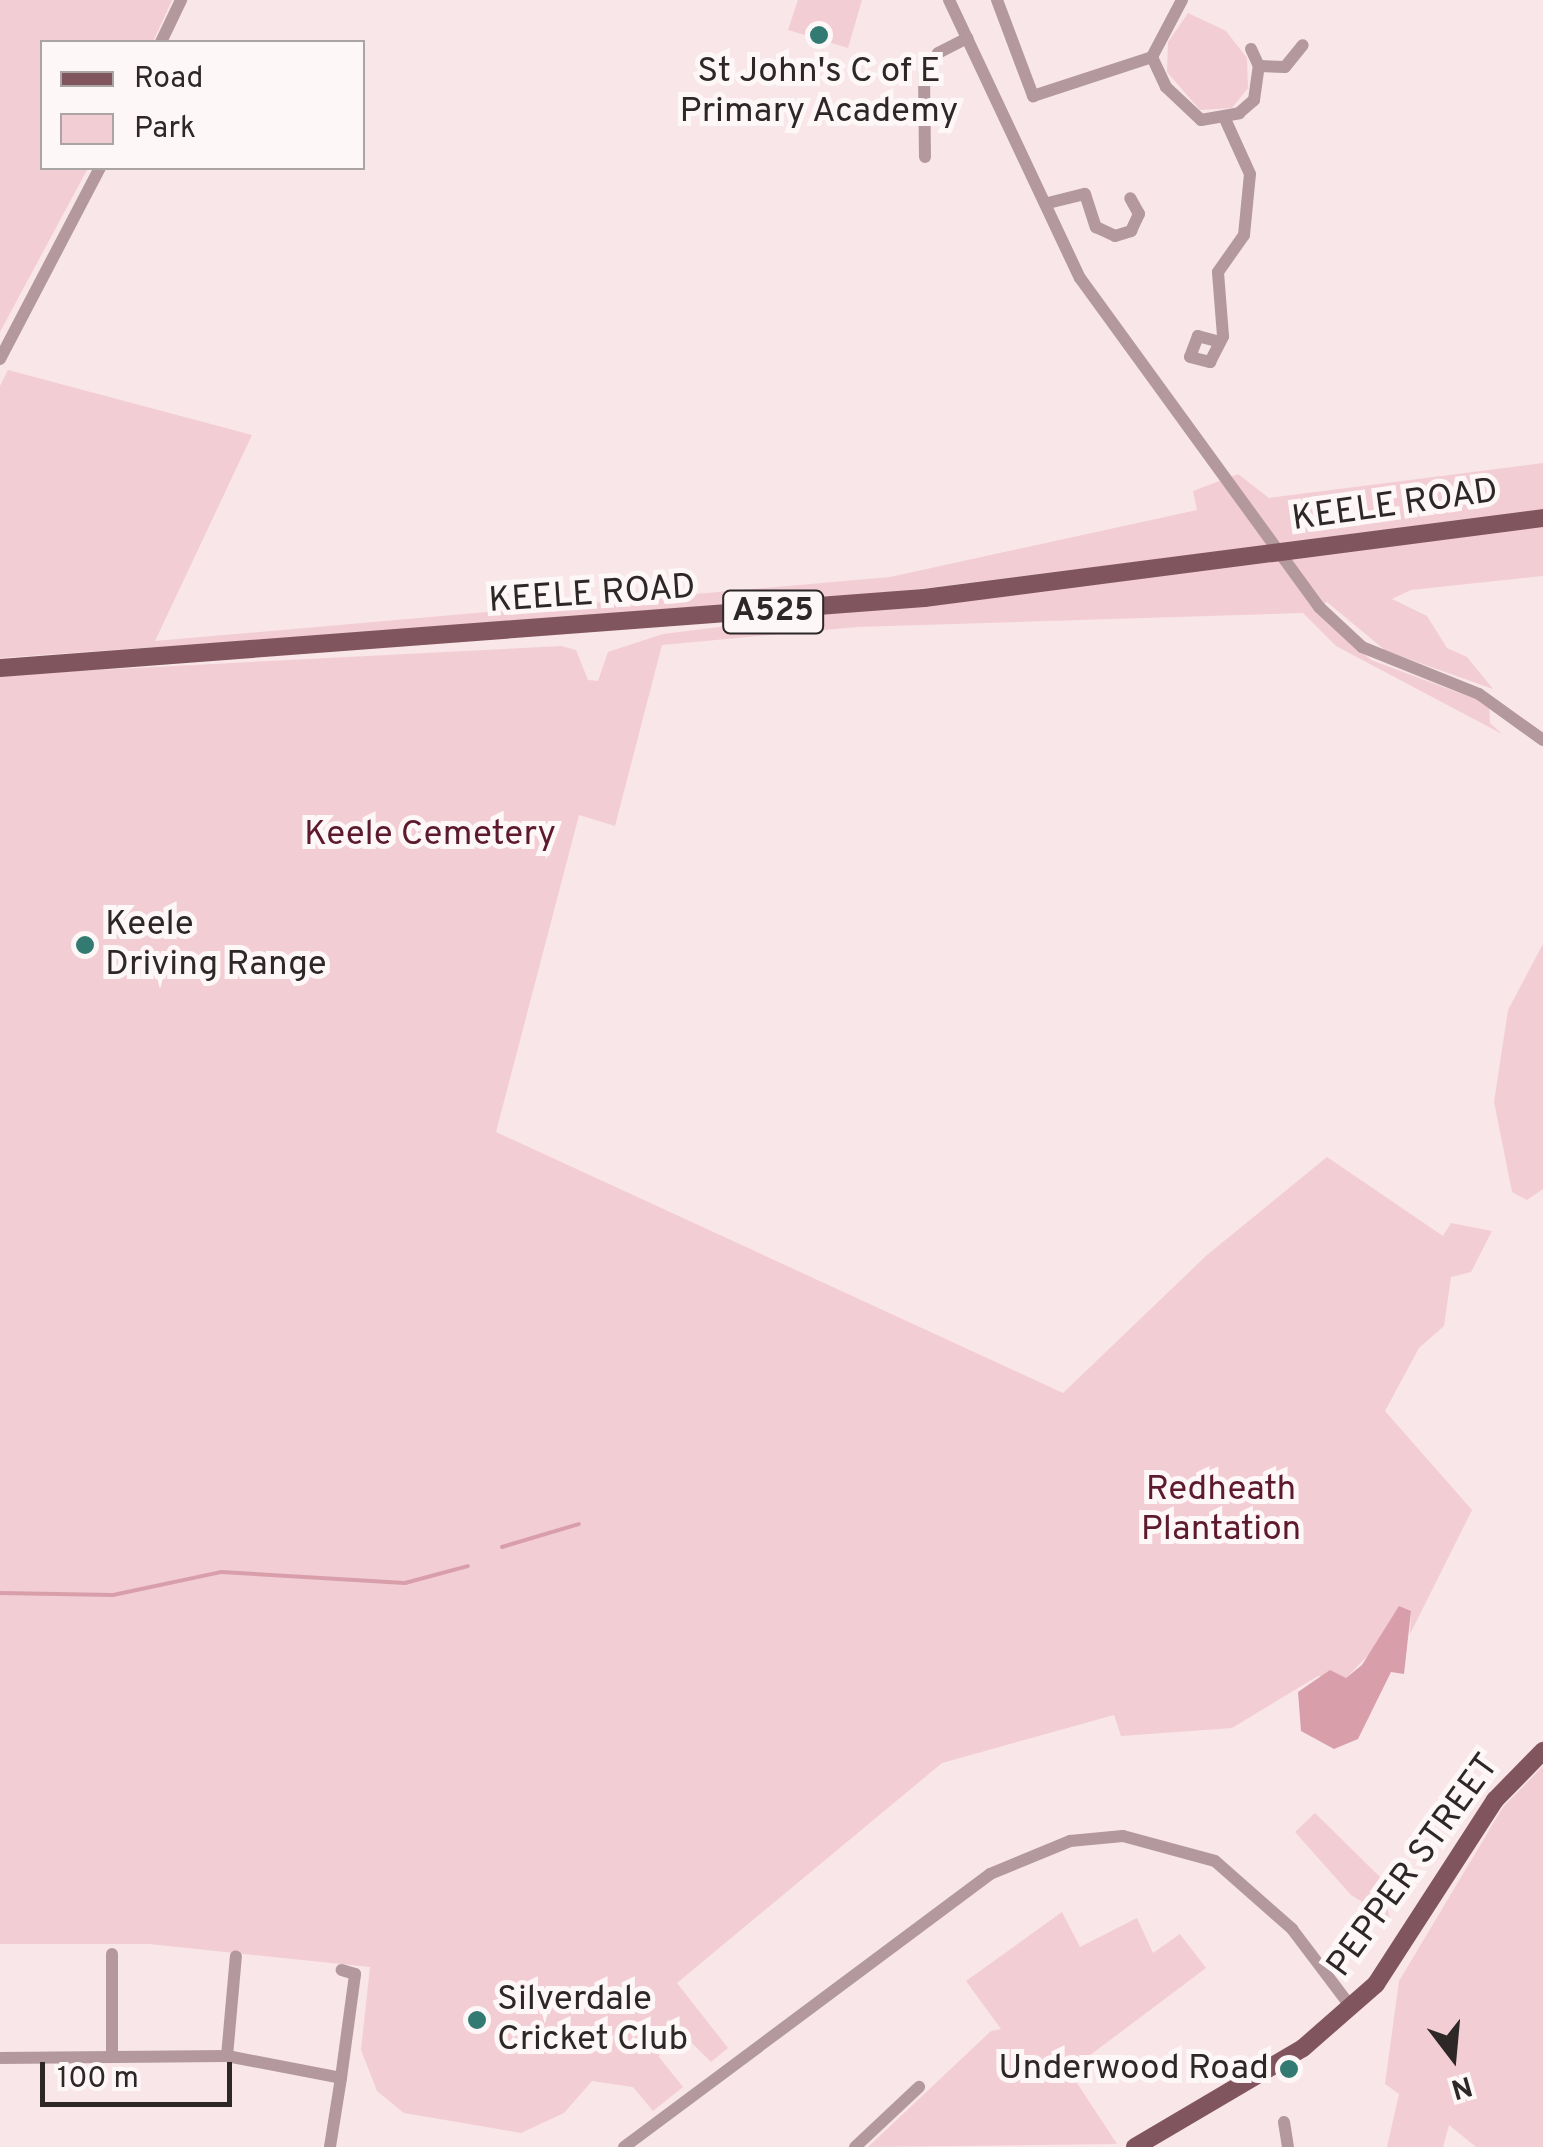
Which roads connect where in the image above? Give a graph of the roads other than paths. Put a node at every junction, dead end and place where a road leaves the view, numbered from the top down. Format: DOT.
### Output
graph roads {
  1 [pos="181,0"];
  2 [pos="950,0"];
  3 [pos="996,0"];
  4 [pos="1182,0"];
  5 [pos="967,38"];
  6 [pos="162,40"];
  7 [pos="1304,45"];
  8 [pos="1251,48"];
  9 [pos="1152,57"];
  10 [pos="1260,66"];
  11 [pos="1226,122"];
  12 [pos="925,157"];
  13 [pos="99,170"];
  14 [pos="1130,198"];
  15 [pos="1048,203"];
  16 [pos="1220,342"];
  17 [pos="0,358"];
  18 [pos="1543,518"];
  19 [pos="0,668"];
  20 [pos="1543,740"];
  21 [pos="1543,1751"];
  22 [pos="112,1954"];
  23 [pos="236,1956"];
  24 [pos="342,1970"];
  25 [pos="1350,2007"];
  26 [pos="112,2054"];
  27 [pos="227,2056"];
  28 [pos="0,2058"];
  29 [pos="342,2078"];
  30 [pos="918,2087"];
  31 [pos="1284,2122"];
  32 [pos="647,2141"];
  33 [pos="330,2147"];
  34 [pos="624,2147"];
  35 [pos="855,2147"];
  36 [pos="1135,2147"];
  37 [pos="1288,2147"];
  1 -- 6 [label="street"];
  2 -- 5 [label="street"];
  3 -- 9 [label="street"];
  4 -- 9 [label="street"];
  5 -- 12 [label="street"];
  5 -- 15 [label="street"];
  7 -- 10 [label="street"];
  8 -- 10 [label="street"];
  9 -- 11 [label="street"];
  10 -- 11 [label="street"];
  11 -- 16 [label="street"];
  13 -- 17 [label="street"];
  14 -- 15 [label="street"];
  15 -- 20 [label="street"];
  18 -- 19 [label="main road, KEELE ROAD / A525"];
  21 -- 25 [label="main road, PEPPER STREET"];
  22 -- 26 [label="street"];
  23 -- 27 [label="street"];
  24 -- 29 [label="street"];
  25 -- 32 [label="street"];
  25 -- 36 [label="main road, PEPPER STREET"];
  26 -- 27 [label="street"];
  26 -- 28 [label="street"];
  27 -- 29 [label="street"];
  29 -- 33 [label="street"];
  30 -- 35 [label="street"];
  31 -- 37 [label="street"];
  32 -- 34 [label="street"];
}
